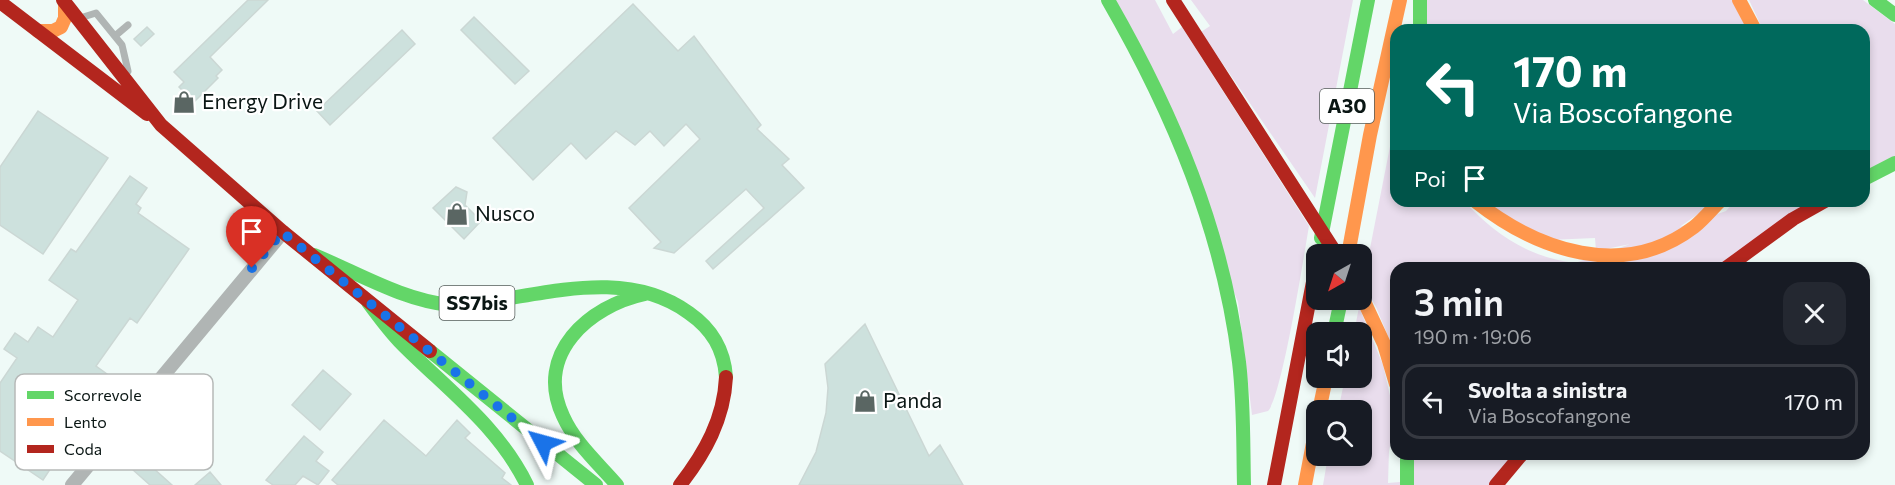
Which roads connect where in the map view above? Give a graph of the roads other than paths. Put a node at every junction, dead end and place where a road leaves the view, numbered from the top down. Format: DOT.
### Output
graph roads {
  1 [pos="1108,0"];
  2 [pos="1173,0"];
  3 [pos="1368,0"];
  4 [pos="1400,0"];
  5 [pos="1420,0"];
  6 [pos="1739,0"];
  7 [pos="1875,0"];
  8 [pos="0,2"];
  9 [pos="64,2"];
  10 [pos="1895,15"];
  11 [pos="78,19"];
  12 [pos="1395,24"];
  13 [pos="1420,24"];
  14 [pos="1752,24"];
  15 [pos="128,25"];
  16 [pos="38,31"];
  17 [pos="115,36"];
  18 [pos="1390,45"];
  19 [pos="132,88"];
  20 [pos="161,125"];
  21 [pos="1895,163"];
  22 [pos="1870,176"];
  23 [pos="1481,207"];
  24 [pos="1714,207"];
  25 [pos="1814,207"];
  26 [pos="282,232"];
  27 [pos="1320,244"];
  28 [pos="1330,244"];
  29 [pos="1350,244"];
  30 [pos="314,255"];
  31 [pos="1734,262"];
  32 [pos="648,294"];
  33 [pos="368,302"];
  34 [pos="1308,310"];
  35 [pos="1368,310"];
  36 [pos="1390,364"];
  37 [pos="164,374"];
  38 [pos="1407,460"];
  39 [pos="1517,460"];
  40 [pos="1309,466"];
  41 [pos="84,470"];
  42 [pos="72,485"];
  43 [pos="527,485"];
  44 [pos="596,485"];
  45 [pos="617,485"];
  46 [pos="680,485"];
  47 [pos="1244,485"];
  48 [pos="1274,485"];
  49 [pos="1305,485"];
  50 [pos="1407,485"];
  51 [pos="1496,485"];
  1 -- 47 [label="main road"];
  2 -- 28 [label="main road"];
  3 -- 27 [label="main road, A30"];
  4 -- 12 [label="main road, A30"];
  5 -- 13 [label="main road"];
  6 -- 14 [label="main road"];
  7 -- 10 [label="main road"];
  8 -- 16 [label="main road"];
  9 -- 11 [label="main road, SS7bis"];
  9 -- 16 [label="main road"];
  11 -- 17 [label="lane"];
  11 -- 19 [label="main road, SS7bis"];
  15 -- 17 [label="lane"];
  16 -- 20 [label="main road"];
  17 -- 19 [label="lane"];
  18 -- 29 [label="main road, A30"];
  19 -- 20 [label="main road, SS7bis"];
  20 -- 26 [label="main road, SS7bis"];
  21 -- 22 [label="main road"];
  23 -- 24 [label="main road"];
  25 -- 31 [label="main road"];
  26 -- 30 [label="main road, SS7bis"];
  26 -- 37 [label="street"];
  30 -- 32 [label="main road, SS7bis"];
  30 -- 33 [label="main road, SS7bis"];
  32 -- 45 [label="main road"];
  32 -- 46 [label="main road, SS7bis"];
  33 -- 43 [label="main road, SS7bis"];
  33 -- 44 [label="main road, SS7bis"];
  34 -- 48 [label="main road"];
  35 -- 36 [label="main road"];
  38 -- 50 [label="main road"];
  39 -- 51 [label="main road"];
  40 -- 49 [label="main road"];
  41 -- 42 [label="street"];
}
